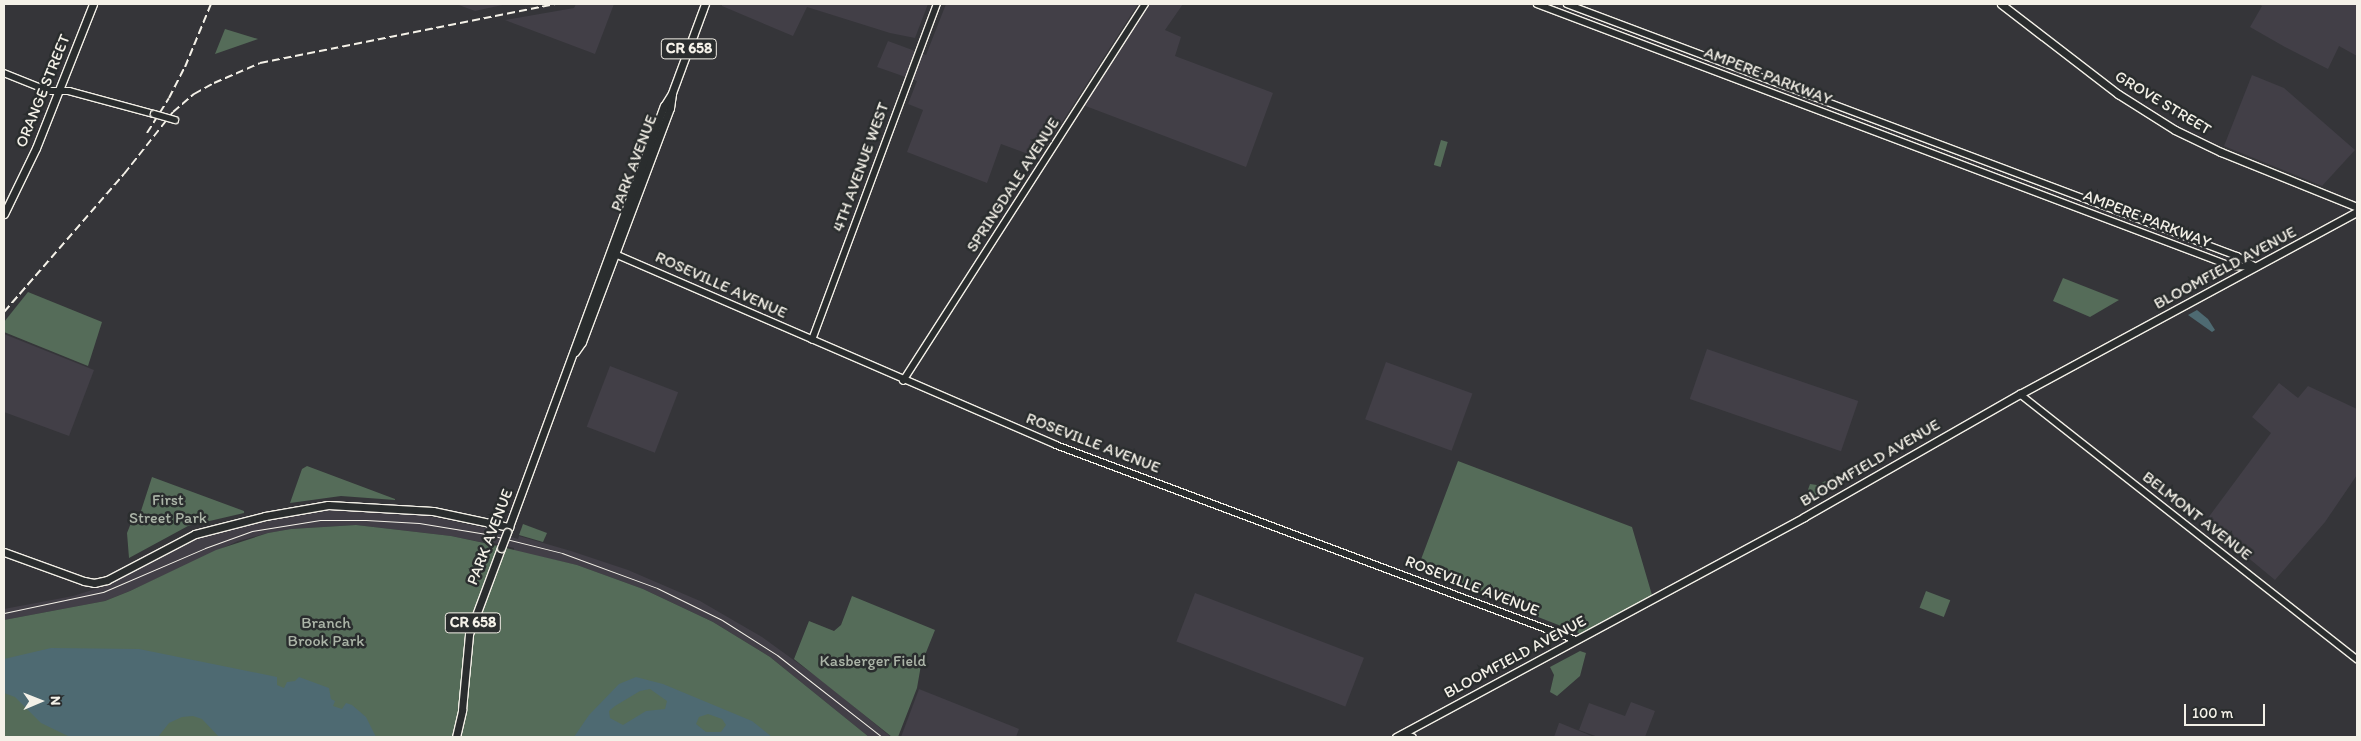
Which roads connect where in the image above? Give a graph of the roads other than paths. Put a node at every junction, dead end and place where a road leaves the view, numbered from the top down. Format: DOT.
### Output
graph roads {
  1 [pos="93,4"];
  2 [pos="706,4"];
  3 [pos="937,4"];
  4 [pos="1145,4"];
  5 [pos="1537,4"];
  6 [pos="1567,4"];
  7 [pos="2001,4"];
  8 [pos="4,73"];
  9 [pos="58,91"];
  10 [pos="175,120"];
  11 [pos="2357,207"];
  12 [pos="4,212"];
  13 [pos="2357,212"];
  14 [pos="612,252"];
  15 [pos="2256,267"];
  16 [pos="812,340"];
  17 [pos="903,380"];
  18 [pos="2020,394"];
  19 [pos="508,529"];
  20 [pos="4,552"];
  21 [pos="1576,640"];
  22 [pos="2357,659"];
  23 [pos="1400,736"];
  24 [pos="456,737"];
  25 [pos="1412,737"];
  1 -- 9 [label="main road, ORANGE STREET"];
  2 -- 14 [label="main road, PARK AVENUE / CR 658"];
  3 -- 16 [label="street, 4TH AVENUE WEST"];
  4 -- 17 [label="street, SPRINGDALE AVENUE"];
  5 -- 15 [label="street, AMPERE PARKWAY"];
  6 -- 15 [label="street, AMPERE PARKWAY"];
  7 -- 11 [label="main road, GROVE STREET"];
  8 -- 9 [label="street"];
  9 -- 10 [label="street, bridge"];
  9 -- 12 [label="main road, ORANGE STREET"];
  13 -- 15 [label="main road, BLOOMFIELD AVENUE"];
  14 -- 16 [label="street, ROSEVILLE AVENUE"];
  14 -- 19 [label="main road, PARK AVENUE / CR 658"];
  15 -- 18 [label="main road, BLOOMFIELD AVENUE"];
  16 -- 17 [label="street, ROSEVILLE AVENUE"];
  17 -- 21 [label="street, ROSEVILLE AVENUE"];
  18 -- 21 [label="main road, BLOOMFIELD AVENUE"];
  18 -- 22 [label="street, BELMONT AVENUE"];
  19 -- 20 [label="main road"];
  19 -- 24 [label="main road, PARK AVENUE / CR 658, bridge"];
  21 -- 23 [label="main road, BLOOMFIELD AVENUE"];
  23 -- 25 [label="street"];
}
